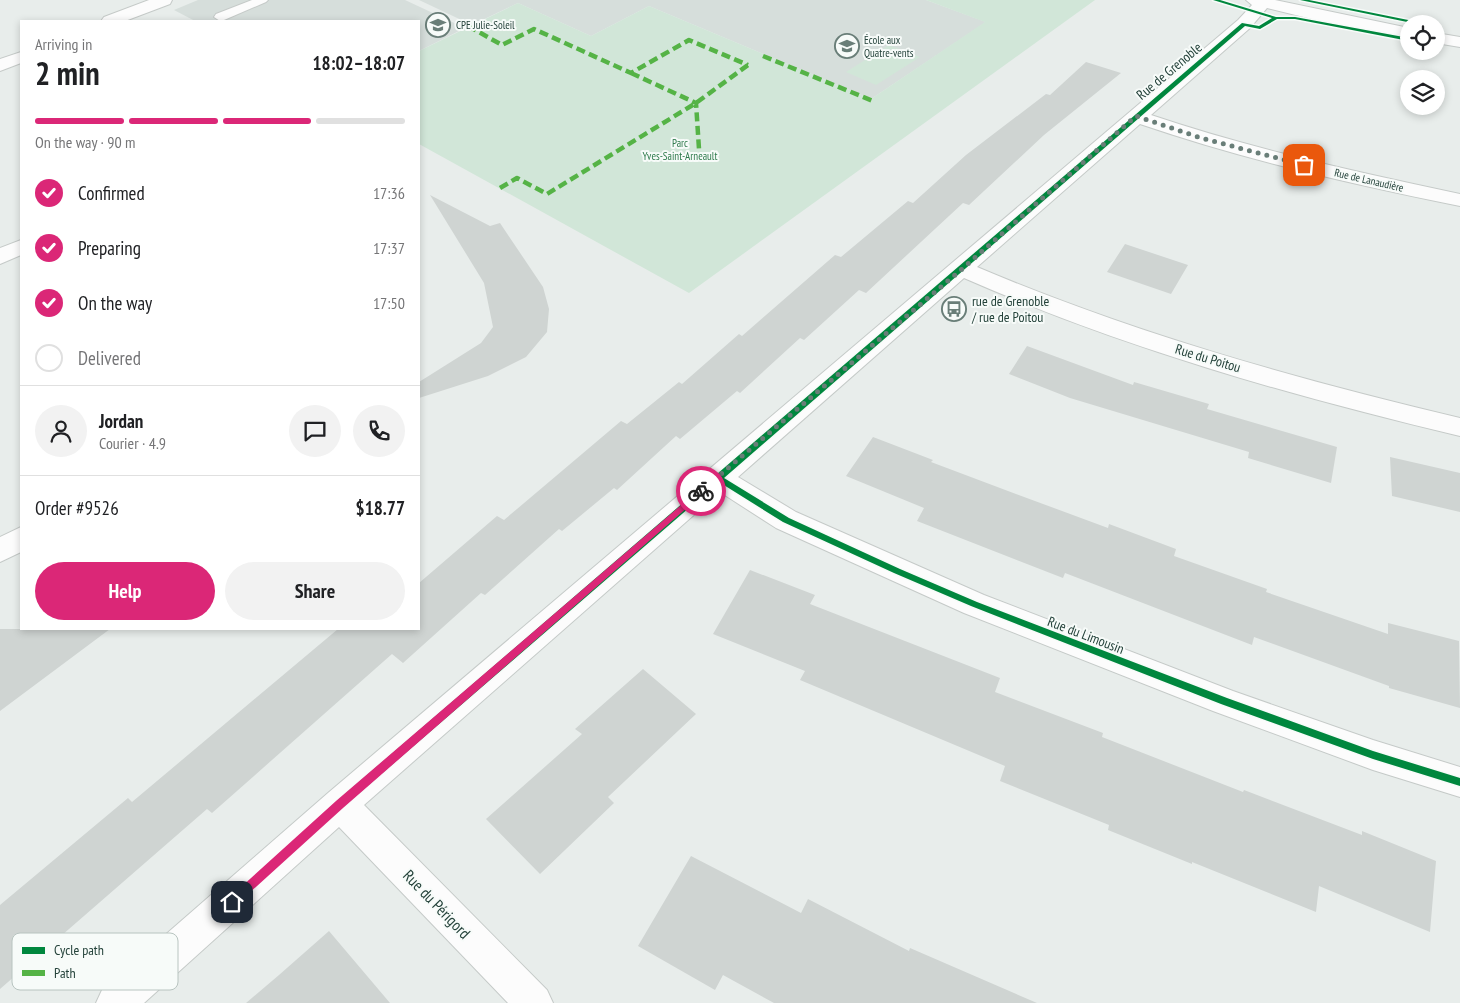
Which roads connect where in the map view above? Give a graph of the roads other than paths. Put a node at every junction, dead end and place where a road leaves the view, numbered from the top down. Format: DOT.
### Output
graph roads {
  1 [pos="164,0"];
  2 [pos="262,0"];
  3 [pos="1258,1"];
  4 [pos="220,18"];
  5 [pos="113,20"];
  6 [pos="1400,31"];
  7 [pos="1445,40"];
  8 [pos="1460,42"];
  9 [pos="20,57"];
  10 [pos="0,65"];
  11 [pos="1136,116"];
  12 [pos="1460,200"];
  13 [pos="20,247"];
  14 [pos="0,257"];
  15 [pos="962,269"];
  16 [pos="1460,427"];
  17 [pos="717,477"];
  18 [pos="20,539"];
  19 [pos="0,551"];
  20 [pos="1460,782"];
  21 [pos="340,804"];
  22 [pos="178,949"];
  23 [pos="130,990"];
  24 [pos="115,1003"];
  25 [pos="534,1003"];
  1 -- 5 [label="street"];
  2 -- 4 [label="lane"];
  3 -- 6 [label="street"];
  3 -- 11 [label="street, Rue de Grenoble"];
  7 -- 8 [label="street"];
  9 -- 10 [label="street"];
  11 -- 12 [label="street, Rue de Lanaudière"];
  11 -- 15 [label="street, Rue de Grenoble"];
  13 -- 14 [label="street"];
  15 -- 16 [label="street, Rue du Poitou"];
  15 -- 17 [label="street, Rue de Grenoble"];
  17 -- 20 [label="street, Rue du Limousin"];
  17 -- 21 [label="street, Rue de Grenoble"];
  18 -- 19 [label="street"];
  21 -- 22 [label="street, Rue de Grenoble"];
  21 -- 25 [label="street, Rue du Périgord"];
  23 -- 24 [label="street, Rue de Grenoble"];
}
